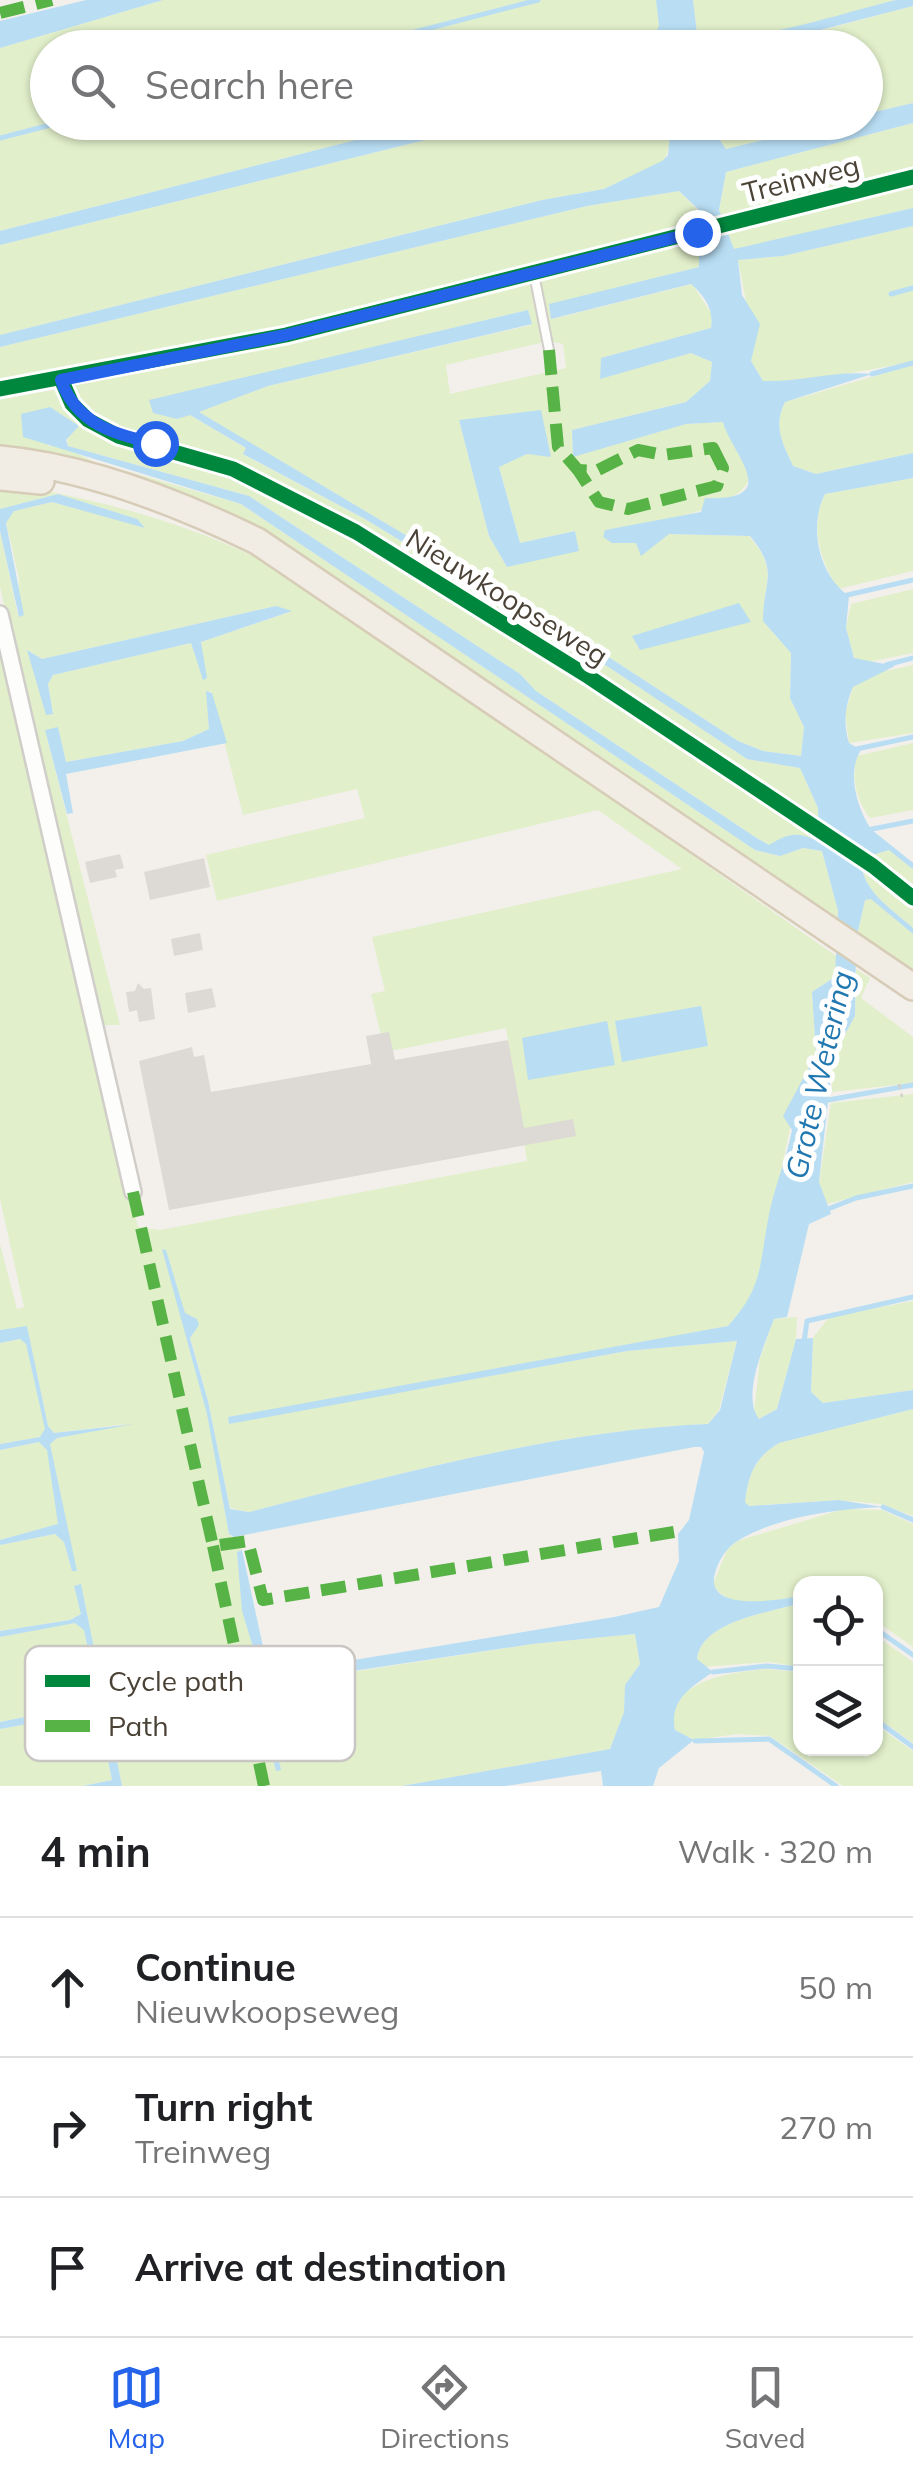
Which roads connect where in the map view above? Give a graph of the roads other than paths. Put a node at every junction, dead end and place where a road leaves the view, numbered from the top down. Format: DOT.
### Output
graph roads {
  1 [pos="913,176"];
  2 [pos="534,274"];
  3 [pos="549,350"];
  4 [pos="0,388"];
  5 [pos="0,458"];
  6 [pos="0,477"];
  7 [pos="121,488"];
  8 [pos="0,614"];
  9 [pos="913,987"];
  10 [pos="133,1192"];
  1 -- 2 [label="street, Treinweg"];
  2 -- 3 [label="lane"];
  2 -- 4 [label="street, Treinweg"];
  5 -- 7 [label="main road"];
  6 -- 7 [label="main road"];
  7 -- 9 [label="main road"];
  8 -- 10 [label="street"];
}
